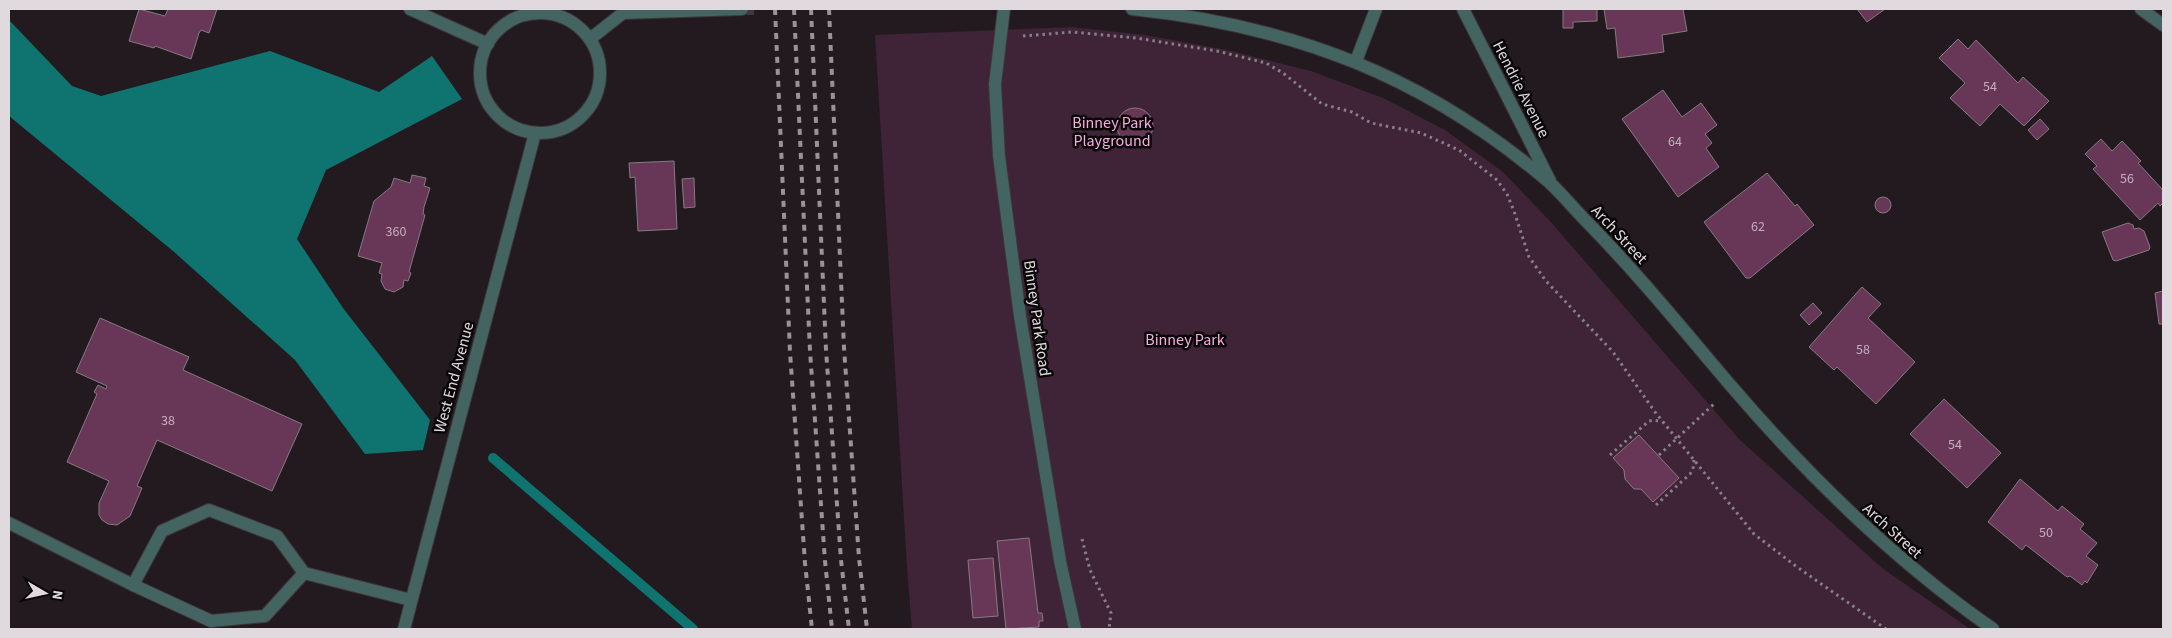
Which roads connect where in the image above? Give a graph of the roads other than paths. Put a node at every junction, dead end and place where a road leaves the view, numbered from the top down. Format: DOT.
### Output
graph roads {
  1 [pos="410,9"];
  2 [pos="742,9"];
  3 [pos="1004,9"];
  4 [pos="1132,9"];
  5 [pos="1376,9"];
  6 [pos="1463,9"];
  7 [pos="2141,9"];
  8 [pos="624,11"];
  9 [pos="2163,25"];
  10 [pos="590,39"];
  11 [pos="488,44"];
  12 [pos="1356,61"];
  13 [pos="534,133"];
  14 [pos="1552,185"];
  15 [pos="9,523"];
  16 [pos="304,573"];
  17 [pos="133,585"];
  18 [pos="411,600"];
  19 [pos="404,629"];
  20 [pos="1075,629"];
  21 [pos="1993,629"];
  1 -- 11 [label="street"];
  2 -- 8 [label="street"];
  3 -- 20 [label="street, Binney Park Road"];
  4 -- 12 [label="street, Arch Street"];
  5 -- 12 [label="street"];
  6 -- 14 [label="street, Hendrie Avenue"];
  7 -- 9 [label="street"];
  8 -- 10 [label="street"];
  10 -- 11 [label="street"];
  10 -- 13 [label="street"];
  11 -- 13 [label="street"];
  12 -- 14 [label="street, Arch Street"];
  13 -- 18 [label="street, West End Avenue"];
  14 -- 21 [label="street, Arch Street"];
  15 -- 17 [label="street"];
  16 -- 17 [label="street"];
  16 -- 17 [label="street"];
  16 -- 18 [label="street"];
  18 -- 19 [label="street, West End Avenue"];
}
